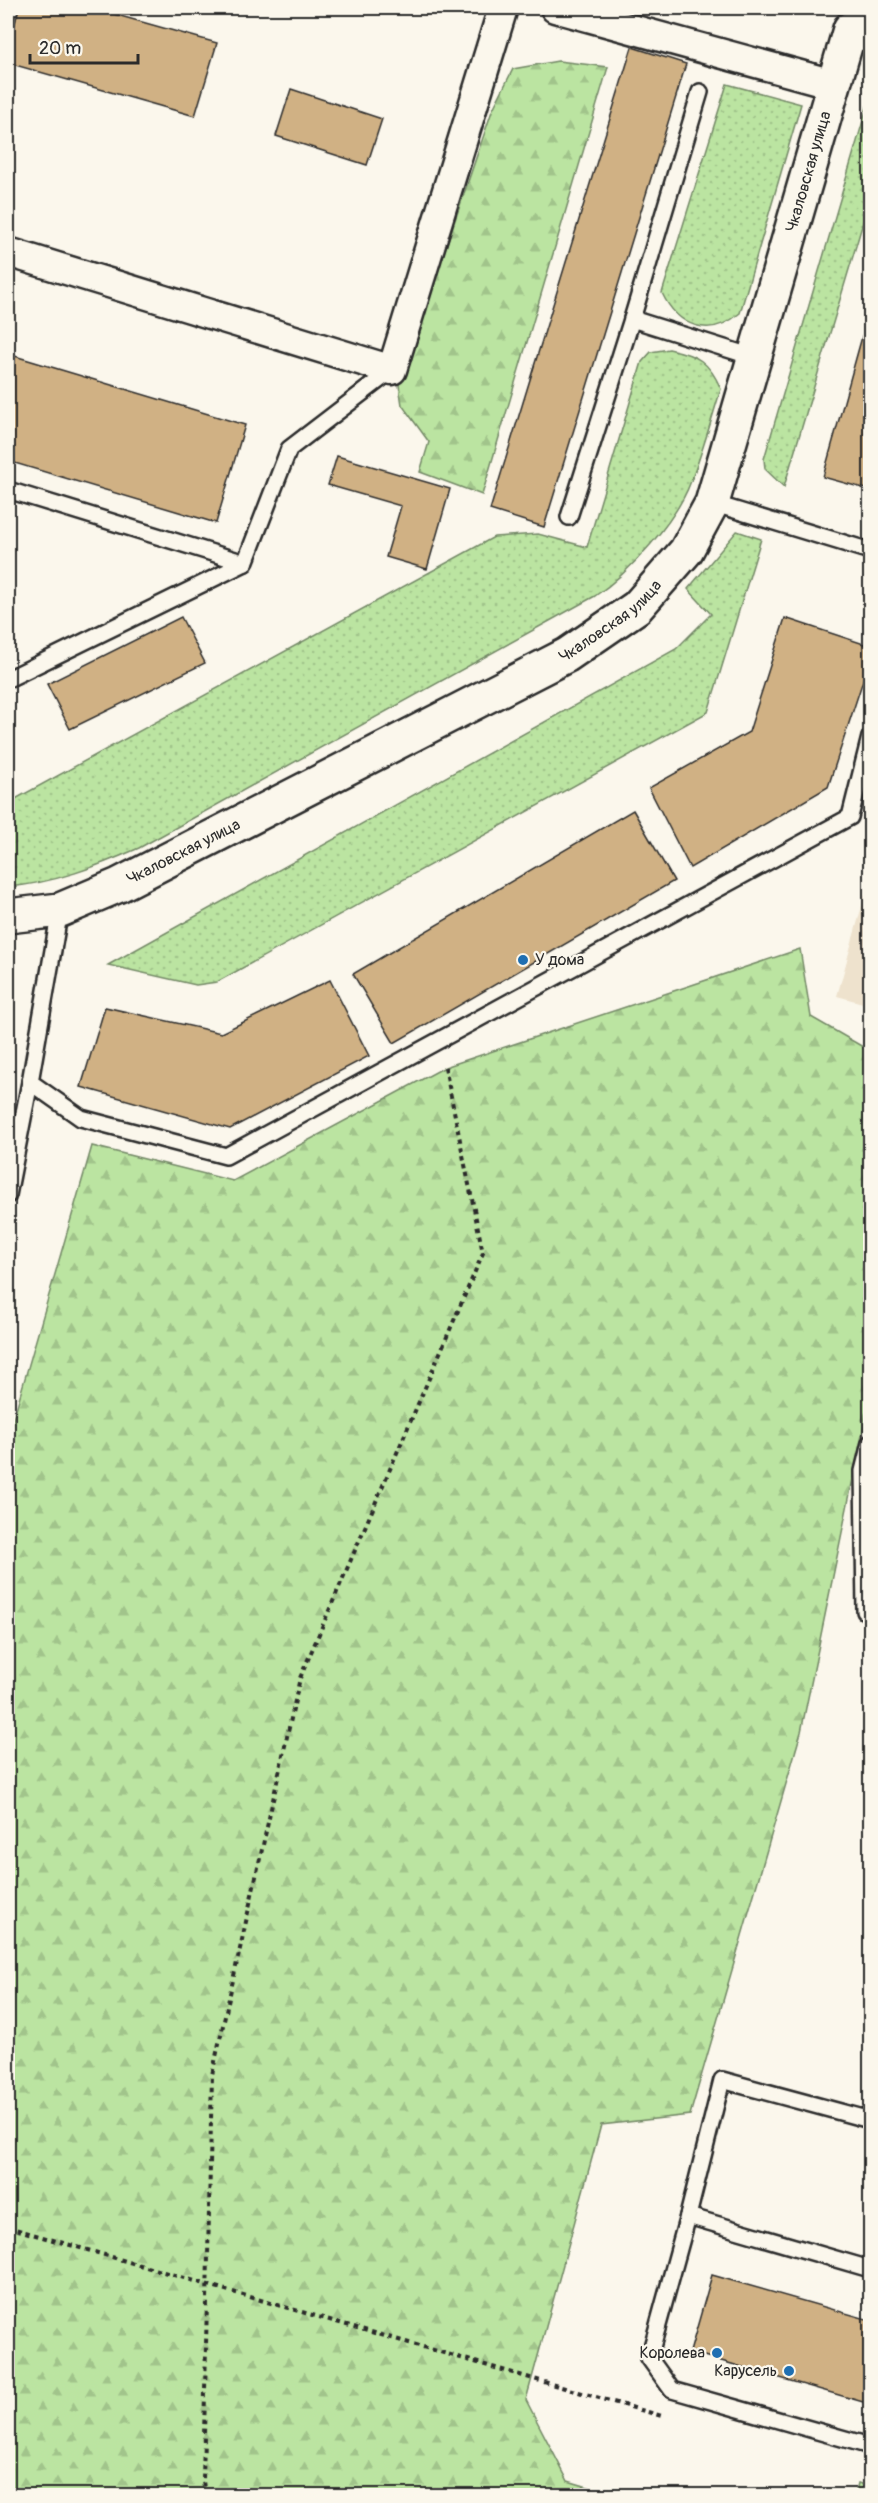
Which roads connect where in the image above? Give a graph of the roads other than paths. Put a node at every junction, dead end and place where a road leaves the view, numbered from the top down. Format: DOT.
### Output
graph roads {
  1 [pos="503,8"];
  2 [pos="555,8"];
  3 [pos="859,24"];
  4 [pos="833,84"];
  5 [pos="700,92"];
  6 [pos="8,252"];
  7 [pos="632,319"];
  8 [pos="753,357"];
  9 [pos="392,370"];
  10 [pos="8,490"];
  11 [pos="712,503"];
  12 [pos="569,517"];
  13 [pos="870,551"];
  14 [pos="245,563"];
  15 [pos="8,679"];
  16 [pos="870,737"];
  17 [pos="60,910"];
  18 [pos="8,916"];
  19 [pos="30,1082"];
  20 [pos="8,1195"];
  21 [pos="870,1443"];
  22 [pos="870,1613"];
  23 [pos="870,2120"];
  24 [pos="688,2216"];
  25 [pos="870,2269"];
  26 [pos="870,2446"];
  1 -- 9 [label="street"];
  2 -- 4 [label="street"];
  3 -- 4 [label="street, Чкаловская улица"];
  4 -- 8 [label="street, Чкаловская улица"];
  5 -- 7 [label="lane"];
  6 -- 9 [label="street"];
  7 -- 8 [label="lane"];
  7 -- 12 [label="lane"];
  8 -- 11 [label="street, Чкаловская улица"];
  9 -- 14 [label="lane"];
  10 -- 14 [label="lane"];
  11 -- 13 [label="lane"];
  11 -- 17 [label="street, Чкаловская улица"];
  14 -- 15 [label="lane"];
  16 -- 19 [label="lane"];
  17 -- 18 [label="street, Чкаловская улица"];
  17 -- 19 [label="lane"];
  19 -- 20 [label="lane"];
  21 -- 22 [label="lane"];
  23 -- 24 [label="lane"];
  24 -- 25 [label="lane"];
  24 -- 26 [label="lane"];
}
